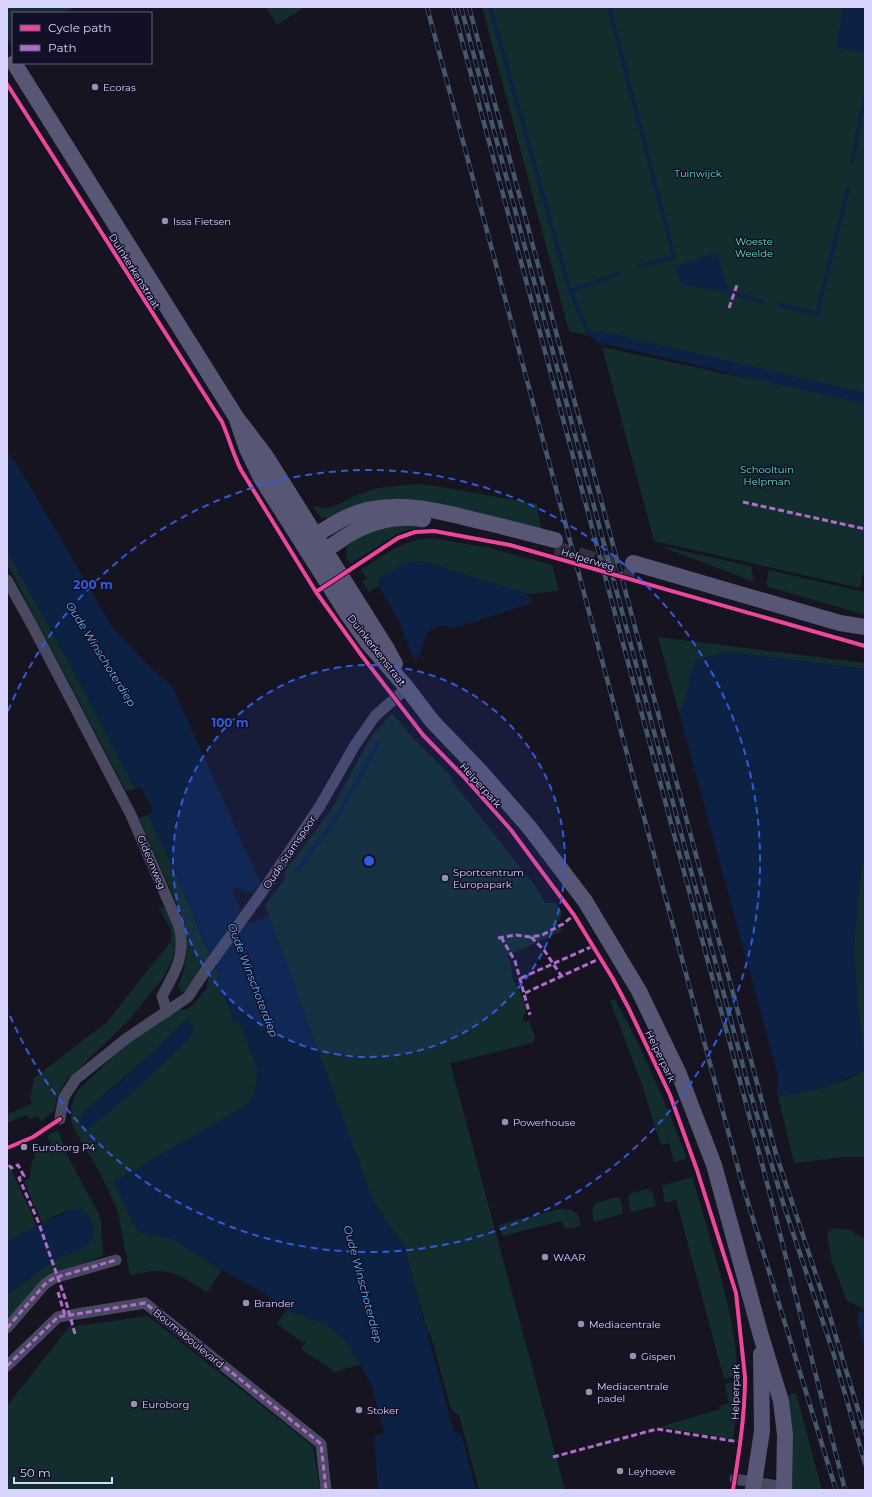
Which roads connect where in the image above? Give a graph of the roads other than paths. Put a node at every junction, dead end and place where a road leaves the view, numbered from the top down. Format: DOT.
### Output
graph roads {
  1 [pos="7,52"];
  2 [pos="12,61"];
  3 [pos="14,64"];
  4 [pos="236,417"];
  5 [pos="315,535"];
  6 [pos="307,550"];
  7 [pos="324,550"];
  8 [pos="7,580"];
  9 [pos="865,627"];
  10 [pos="865,636"];
  11 [pos="407,688"];
  12 [pos="167,1012"];
  13 [pos="60,1119"];
  14 [pos="116,1260"];
  15 [pos="7,1328"];
  16 [pos="761,1336"];
  17 [pos="7,1366"];
  18 [pos="735,1479"];
  19 [pos="753,1486"];
  20 [pos="784,1488"];
  21 [pos="326,1490"];
  1 -- 2 [label="main road, Duinkerkenstraat"];
  3 -- 4 [label="main road, Duinkerkenstraat"];
  4 -- 5 [label="main road, Duinkerkenstraat"];
  4 -- 6 [label="main road, Duinkerkenstraat"];
  5 -- 6 [label="main road"];
  5 -- 7 [label="main road, Duinkerkenstraat"];
  5 -- 7 [label="main road, Helperweg"];
  6 -- 7 [label="main road"];
  6 -- 11 [label="main road, Duinkerkenstraat"];
  7 -- 11 [label="main road, Duinkerkenstraat"];
  8 -- 12 [label="street, Gideonweg"];
  9 -- 10 [label="main road"];
  11 -- 12 [label="street, Oude Stamspoor"];
  11 -- 16 [label="main road, Helperpark"];
  12 -- 13 [label="street"];
  14 -- 15 [label="street"];
  16 -- 19 [label="main road, Helperpark"];
  16 -- 20 [label="main road, Helperpark"];
  17 -- 21 [label="street, Boumaboulevard"];
  18 -- 19 [label="street, Helperpark"];
  19 -- 20 [label="street, Helperpark"];
}
